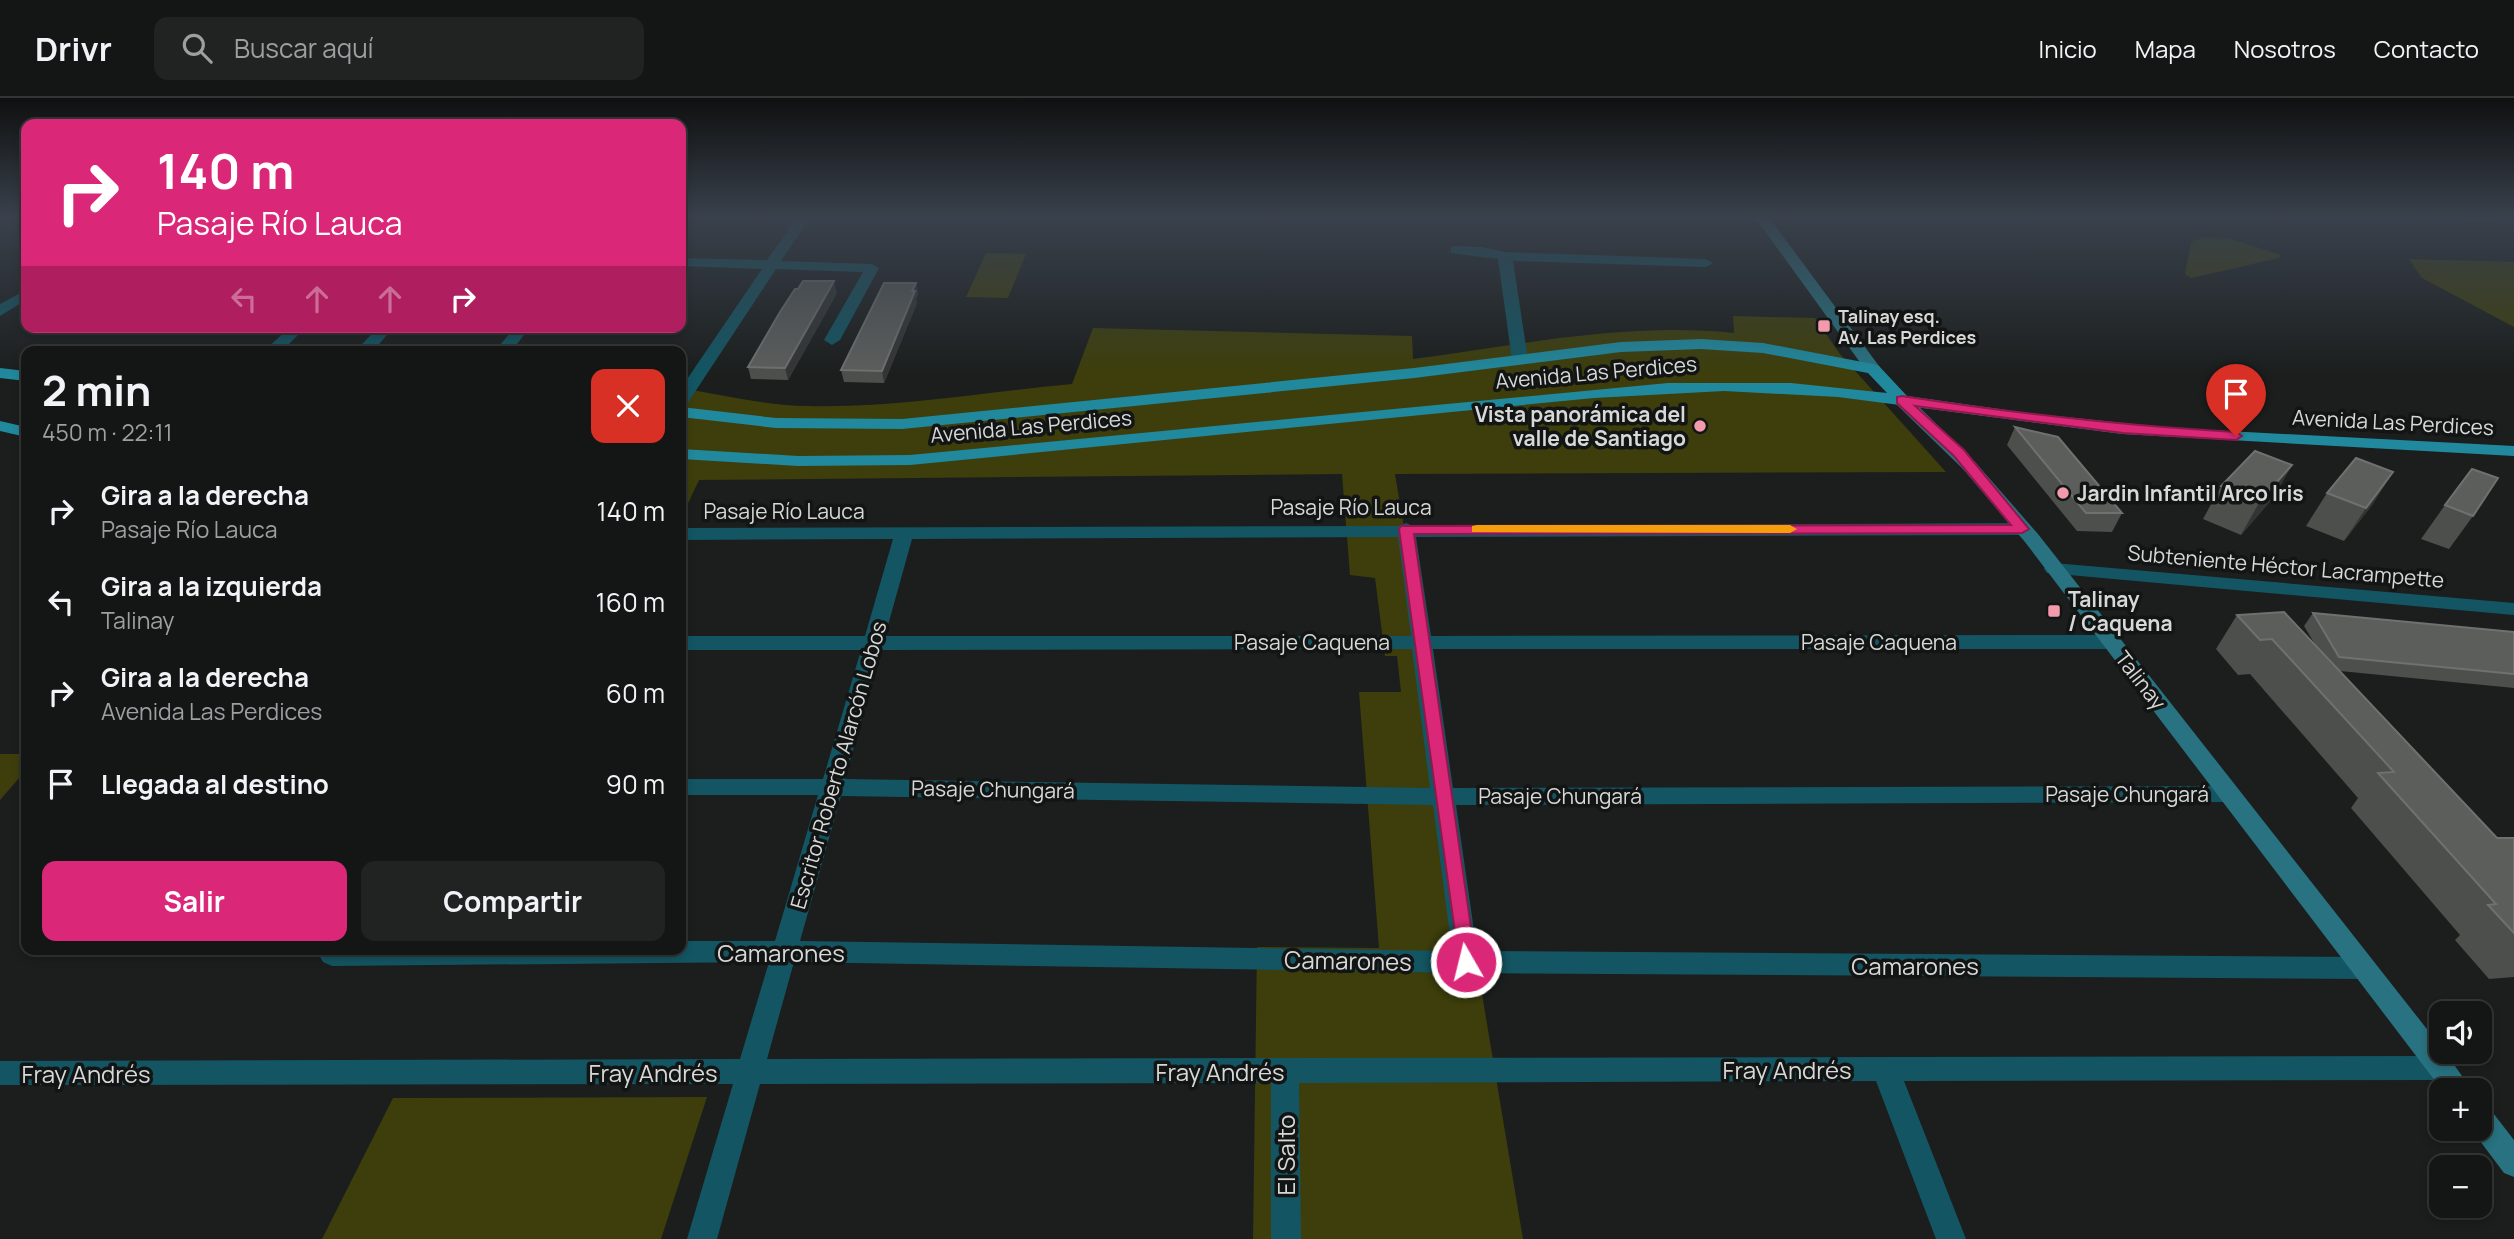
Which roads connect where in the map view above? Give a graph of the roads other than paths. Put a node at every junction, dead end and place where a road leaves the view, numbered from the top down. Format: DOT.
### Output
graph roads {
  1 [pos="768,269"];
  2 [pos="871,269"];
  3 [pos="1507,269"];
  4 [pos="1800,269"];
  5 [pos="21,297"];
  6 [pos="0,311"];
  7 [pos="21,312"];
  8 [pos="292,333"];
  9 [pos="381,333"];
  10 [pos="832,340"];
  11 [pos="278,346"];
  12 [pos="369,346"];
  13 [pos="1520,360"];
  14 [pos="1873,369"];
  15 [pos="0,373"];
  16 [pos="21,375"];
  17 [pos="686,393"];
  18 [pos="1902,400"];
  19 [pos="686,413"];
  20 [pos="0,426"];
  21 [pos="21,431"];
  22 [pos="2514,451"];
  23 [pos="686,454"];
  24 [pos="1406,529"];
  25 [pos="2022,529"];
  26 [pos="686,534"];
  27 [pos="904,534"];
  28 [pos="2054,569"];
  29 [pos="2514,609"];
  30 [pos="1422,642"];
  31 [pos="2112,642"];
  32 [pos="686,643"];
  33 [pos="873,643"];
  34 [pos="686,787"];
  35 [pos="832,787"];
  36 [pos="2229,793"];
  37 [pos="1444,797"];
  38 [pos="686,951"];
  39 [pos="784,951"];
  40 [pos="1466,962"];
  41 [pos="2363,968"];
  42 [pos="1885,1068"];
  43 [pos="2441,1068"];
  44 [pos="1285,1070"];
  45 [pos="750,1072"];
  46 [pos="0,1073"];
  47 [pos="2449,1078"];
  48 [pos="2492,1134"];
  49 [pos="2514,1163"];
  50 [pos="702,1239"];
  51 [pos="1286,1239"];
  52 [pos="1951,1239"];
  1 -- 17 [label="street"];
  2 -- 10 [label="street"];
  3 -- 13 [label="street"];
  4 -- 14 [label="street, Talinay"];
  5 -- 6 [label="street"];
  6 -- 7 [label="street"];
  8 -- 11 [label="street"];
  9 -- 12 [label="street"];
  13 -- 14 [label="main road, Avenida Las Perdices"];
  13 -- 19 [label="main road, Avenida Las Perdices"];
  14 -- 18 [label="main road, Talinay"];
  15 -- 16 [label="main road"];
  18 -- 22 [label="main road, Avenida Las Perdices"];
  18 -- 23 [label="main road, Avenida Las Perdices"];
  18 -- 25 [label="street, Talinay"];
  20 -- 21 [label="main road"];
  24 -- 25 [label="street, Pasaje Río Lauca"];
  24 -- 27 [label="street, Pasaje Río Lauca"];
  24 -- 30 [label="street"];
  25 -- 28 [label="street, Talinay"];
  26 -- 27 [label="street, Pasaje Río Lauca"];
  27 -- 33 [label="street, Escritor Roberto Alarcón Lobos"];
  28 -- 29 [label="street, Subteniente Héctor Lacrampette"];
  28 -- 31 [label="street, Talinay"];
  30 -- 31 [label="street, Pasaje Caquena"];
  30 -- 33 [label="street, Pasaje Caquena"];
  30 -- 37 [label="street"];
  31 -- 36 [label="street, Talinay"];
  32 -- 33 [label="street, Pasaje Caquena"];
  33 -- 35 [label="street, Escritor Roberto Alarcón Lobos"];
  34 -- 35 [label="street, Pasaje Chungará"];
  35 -- 37 [label="street, Pasaje Chungará"];
  35 -- 39 [label="street, Escritor Roberto Alarcón Lobos"];
  36 -- 37 [label="street, Pasaje Chungará"];
  36 -- 41 [label="street, Talinay"];
  37 -- 40 [label="street"];
  38 -- 39 [label="street, Camarones"];
  39 -- 40 [label="street, Camarones"];
  39 -- 45 [label="street, Escritor Roberto Alarcón Lobos"];
  40 -- 41 [label="street, Camarones"];
  41 -- 43 [label="street, Talinay"];
  42 -- 43 [label="street, Fray Andrés"];
  42 -- 44 [label="street, Fray Andrés"];
  42 -- 52 [label="street"];
  43 -- 47 [label="street, Talinay"];
  44 -- 45 [label="street, Fray Andrés"];
  44 -- 51 [label="street, El Salto"];
  45 -- 46 [label="street, Fray Andrés"];
  45 -- 50 [label="street, Escritor Roberto Alarcón Lobos"];
  48 -- 49 [label="street"];
}
